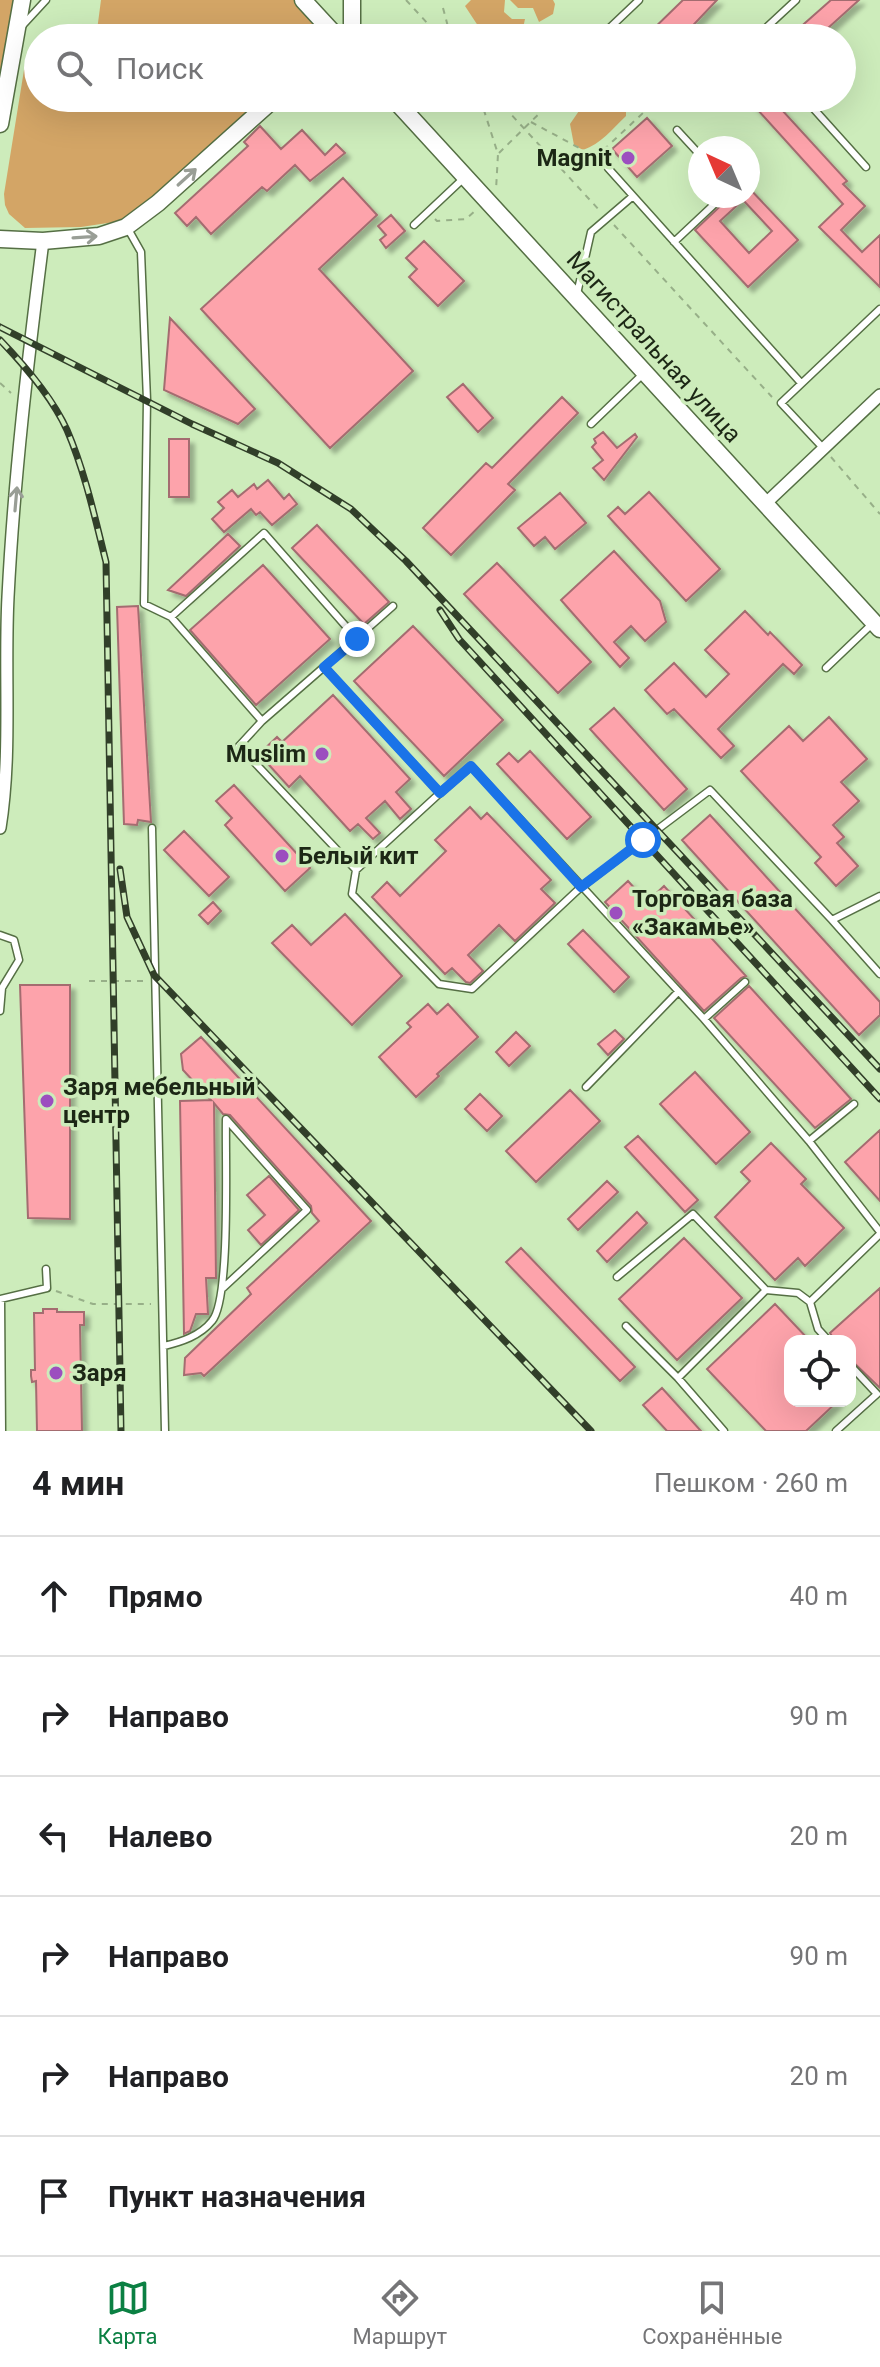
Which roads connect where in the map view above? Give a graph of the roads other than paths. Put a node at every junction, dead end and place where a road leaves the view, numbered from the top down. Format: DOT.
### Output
graph roads {
  1 [pos="22,0"];
  2 [pos="46,0"];
  3 [pos="303,0"];
  4 [pos="639,0"];
  5 [pos="796,0"];
  6 [pos="352,4"];
  7 [pos="320,24"];
  8 [pos="348,24"];
  9 [pos="614,24"];
  10 [pos="770,24"];
  11 [pos="17,31"];
  12 [pos="259,112"];
  13 [pos="406,112"];
  14 [pos="817,112"];
  15 [pos="0,124"];
  16 [pos="677,130"];
  17 [pos="688,142"];
  18 [pos="866,167"];
  19 [pos="608,168"];
  20 [pos="465,177"];
  21 [pos="633,196"];
  22 [pos="710,208"];
  23 [pos="414,225"];
  24 [pos="126,227"];
  25 [pos="0,239"];
  26 [pos="43,241"];
  27 [pos="674,242"];
  28 [pos="577,298"];
  29 [pos="880,309"];
  30 [pos="645,373"];
  31 [pos="801,383"];
  32 [pos="880,395"];
  33 [pos="591,424"];
  34 [pos="824,449"];
  35 [pos="765,504"];
  36 [pos="393,606"];
  37 [pos="171,617"];
  38 [pos="877,625"];
  39 [pos="357,639"];
  40 [pos="324,667"];
  41 [pos="826,668"];
  42 [pos="262,721"];
  43 [pos="440,793"];
  44 [pos="0,828"];
  45 [pos="152,828"];
  46 [pos="356,870"];
  47 [pos="581,887"];
  48 [pos="880,896"];
  49 [pos="832,920"];
  50 [pos="0,935"];
  51 [pos="880,974"];
  52 [pos="745,982"];
  53 [pos="678,992"];
  54 [pos="0,1011"];
  55 [pos="704,1019"];
  56 [pos="586,1087"];
  57 [pos="854,1104"];
  58 [pos="809,1141"];
  59 [pos="880,1233"];
  60 [pos="46,1269"];
  61 [pos="617,1277"];
  62 [pos="223,1288"];
  63 [pos="766,1290"];
  64 [pos="0,1299"];
  65 [pos="810,1302"];
  66 [pos="626,1326"];
  67 [pos="824,1335"];
  68 [pos="164,1346"];
  69 [pos="856,1371"];
  70 [pos="678,1378"];
  71 [pos="2,1431"];
  72 [pos="165,1431"];
  73 [pos="724,1431"];
  74 [pos="836,1431"];
  1 -- 11 [label="main road"];
  2 -- 11 [label="lane"];
  3 -- 7 [label="main road"];
  4 -- 9 [label="lane"];
  5 -- 10 [label="lane"];
  6 -- 8 [label="main road"];
  11 -- 15 [label="main road"];
  24 -- 12 [label="main road, one-way"];
  13 -- 20 [label="main road, Магистральная улица"];
  14 -- 18 [label="lane"];
  16 -- 17 [label="lane"];
  19 -- 21 [label="lane"];
  20 -- 23 [label="lane"];
  20 -- 28 [label="main road, Магистральная улица"];
  21 -- 27 [label="lane"];
  21 -- 28 [label="lane"];
  22 -- 27 [label="lane"];
  26 -- 24 [label="main road, one-way"];
  24 -- 37 [label="lane"];
  25 -- 26 [label="main road"];
  44 -- 26 [label="street, one-way"];
  27 -- 31 [label="lane"];
  28 -- 30 [label="main road, Магистральная улица"];
  29 -- 31 [label="lane"];
  30 -- 33 [label="lane"];
  30 -- 35 [label="main road, Магистральная улица"];
  31 -- 34 [label="lane"];
  32 -- 34 [label="street"];
  34 -- 35 [label="street"];
  35 -- 38 [label="main road, Магистральная улица"];
  36 -- 39 [label="lane"];
  37 -- 39 [label="lane"];
  37 -- 42 [label="lane"];
  38 -- 41 [label="lane"];
  39 -- 40 [label="lane"];
  40 -- 42 [label="lane"];
  40 -- 43 [label="lane"];
  42 -- 46 [label="lane"];
  43 -- 46 [label="lane"];
  43 -- 47 [label="lane"];
  45 -- 68 [label="lane"];
  46 -- 47 [label="lane"];
  47 -- 49 [label="lane"];
  47 -- 53 [label="lane"];
  48 -- 49 [label="lane"];
  49 -- 51 [label="lane"];
  50 -- 54 [label="lane"];
  52 -- 55 [label="lane"];
  53 -- 55 [label="lane"];
  53 -- 56 [label="lane"];
  55 -- 58 [label="lane"];
  57 -- 58 [label="lane"];
  58 -- 59 [label="lane"];
  59 -- 65 [label="lane"];
  60 -- 64 [label="lane"];
  61 -- 63 [label="lane"];
  62 -- 62 [label="lane"];
  62 -- 68 [label="lane"];
  63 -- 65 [label="lane"];
  63 -- 70 [label="lane"];
  64 -- 71 [label="lane"];
  65 -- 67 [label="lane"];
  66 -- 70 [label="lane"];
  68 -- 72 [label="lane"];
  69 -- 74 [label="lane"];
  70 -- 73 [label="lane"];
}
